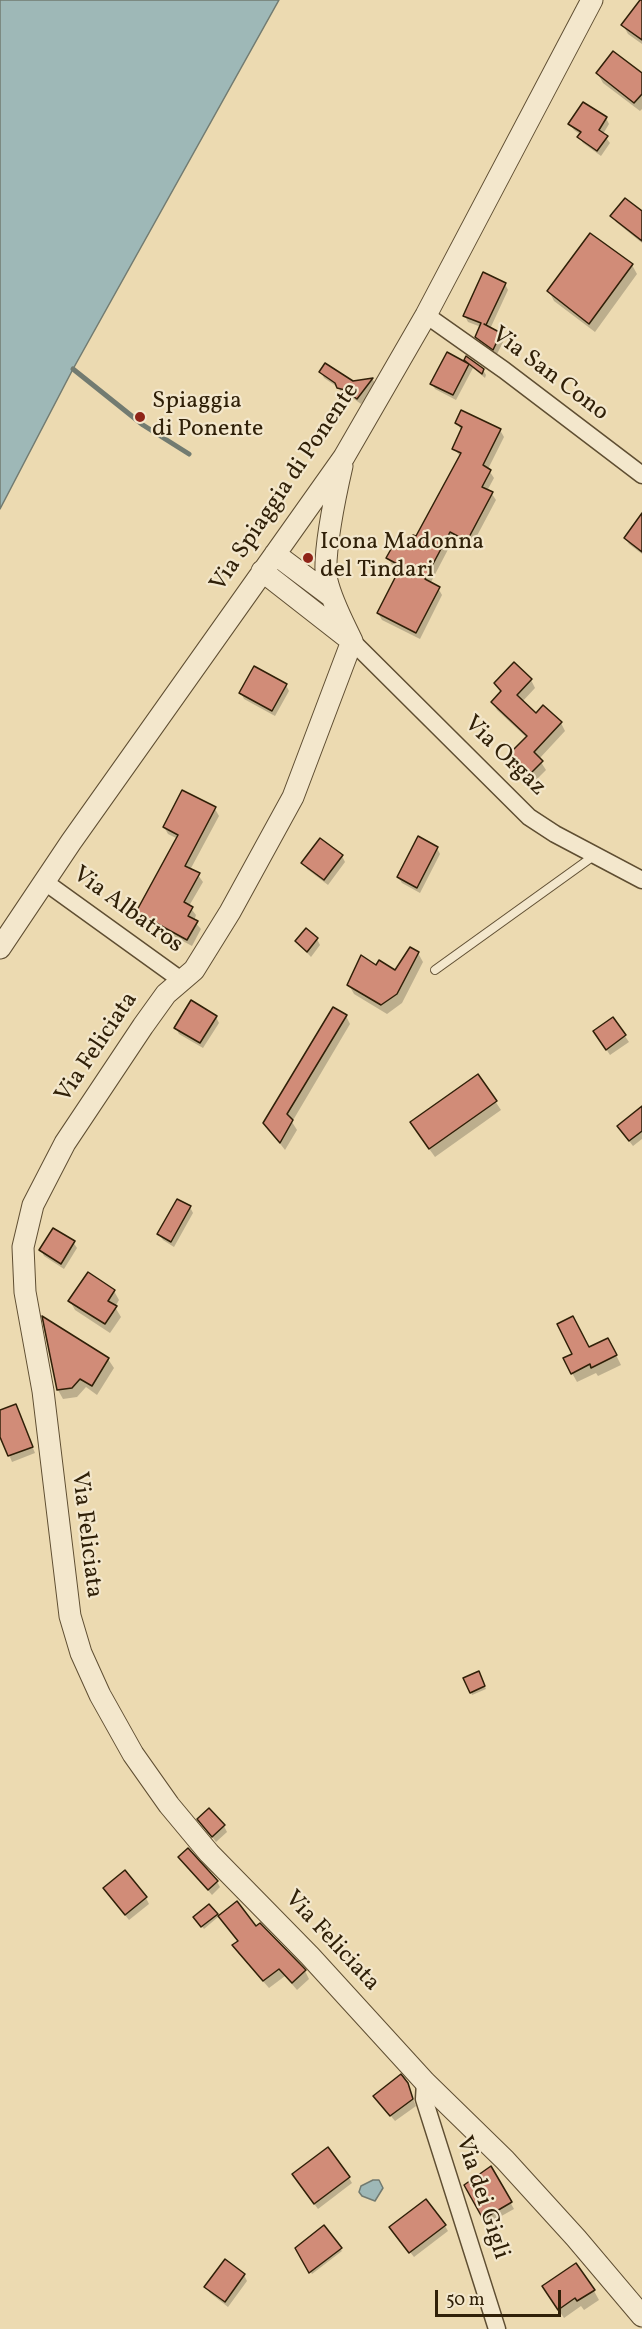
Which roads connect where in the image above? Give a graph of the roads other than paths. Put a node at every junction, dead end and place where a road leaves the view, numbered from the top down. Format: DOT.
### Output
graph roads {
  1 [pos="591,0"];
  2 [pos="426,315"];
  3 [pos="344,457"];
  4 [pos="642,475"];
  5 [pos="275,554"];
  6 [pos="262,571"];
  7 [pos="331,596"];
  8 [pos="352,641"];
  9 [pos="595,855"];
  10 [pos="642,880"];
  11 [pos="45,882"];
  12 [pos="0,948"];
  13 [pos="435,970"];
  14 [pos="181,980"];
  15 [pos="425,2082"];
  16 [pos="642,2316"];
  17 [pos="497,2329"];
  1 -- 2 [label="street, Via Spiaggia di Ponente"];
  2 -- 3 [label="street, Via Spiaggia di Ponente"];
  2 -- 4 [label="street, Via San Cono"];
  3 -- 5 [label="street, Via Spiaggia di Ponente"];
  3 -- 7 [label="street"];
  5 -- 6 [label="street, Via Spiaggia di Ponente"];
  5 -- 7 [label="street"];
  6 -- 8 [label="street"];
  6 -- 11 [label="street, Via Spiaggia di Ponente"];
  7 -- 8 [label="street"];
  8 -- 9 [label="street, Via Orgaz"];
  8 -- 14 [label="street, Via Feliciata"];
  9 -- 10 [label="street, Via Orgaz"];
  9 -- 13 [label="lane"];
  11 -- 12 [label="street, Via Spiaggia di Ponente"];
  11 -- 14 [label="street, Via Albatros"];
  14 -- 15 [label="street, Via Feliciata"];
  15 -- 16 [label="street, Via Feliciata"];
  15 -- 17 [label="street, Via dei Gigli"];
}
